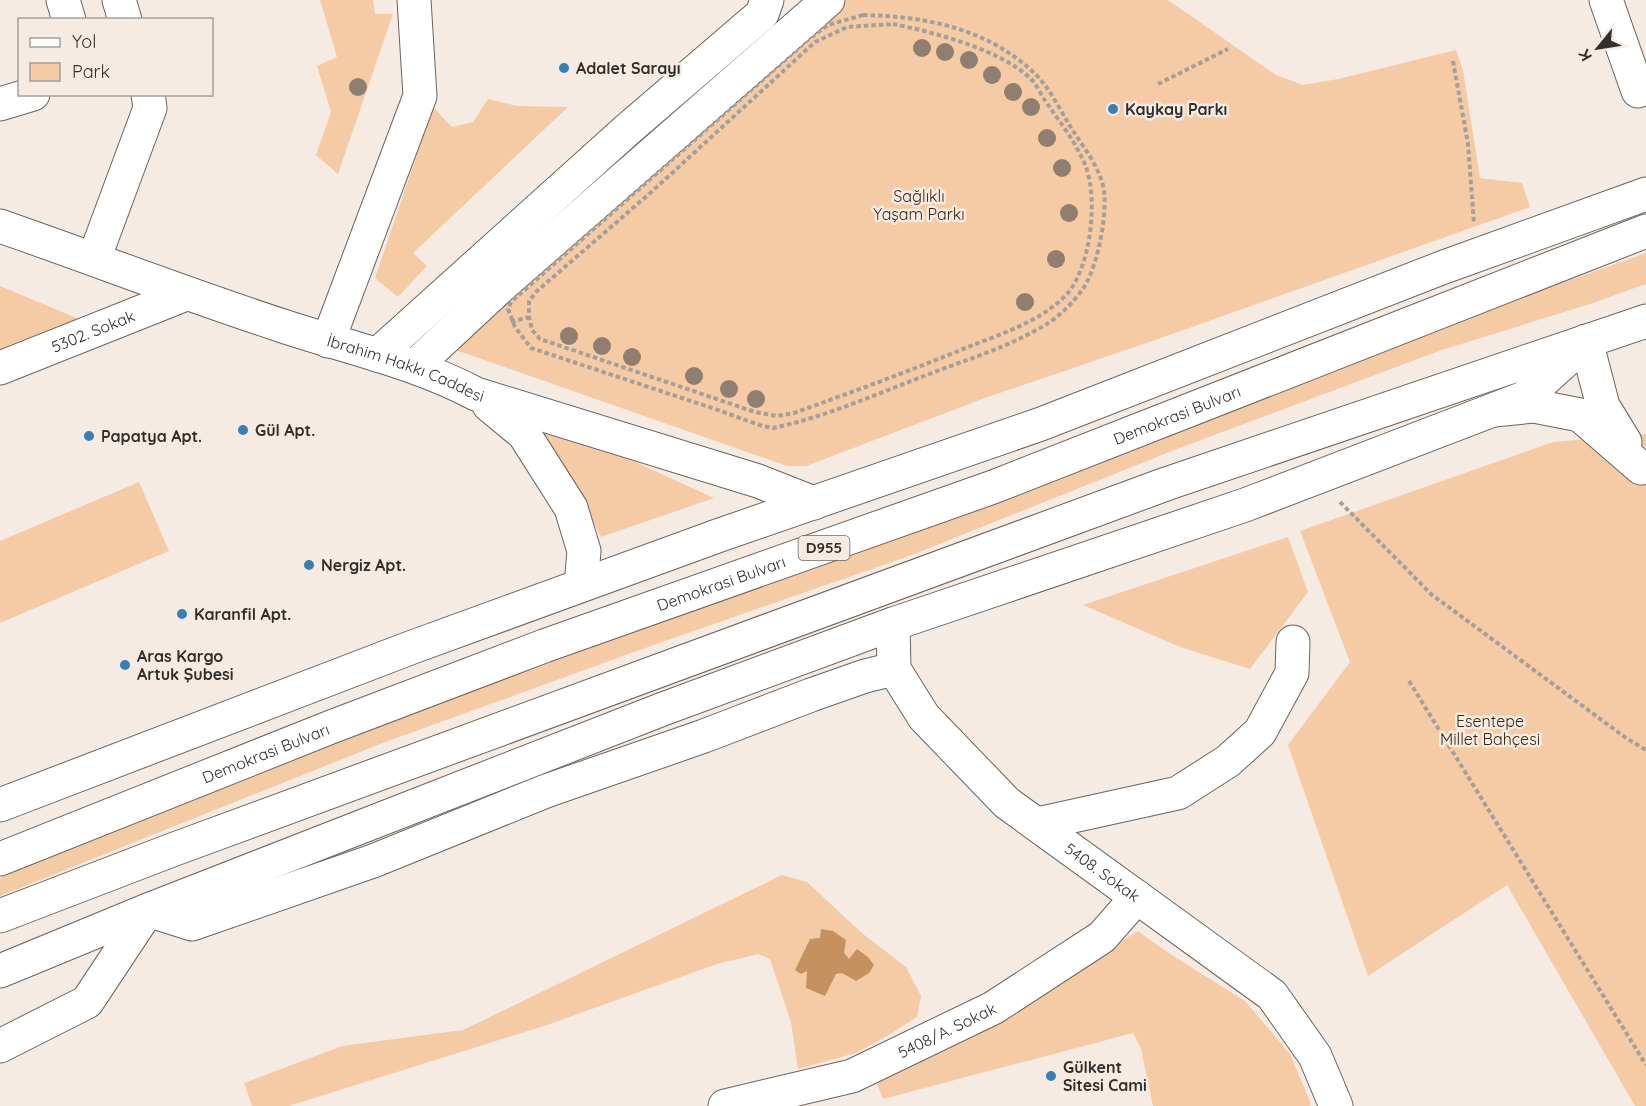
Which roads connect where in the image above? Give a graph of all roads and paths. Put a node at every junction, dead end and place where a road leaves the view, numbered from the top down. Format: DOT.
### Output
graph roads {
  1 [pos="63,0"];
  2 [pos="119,0"];
  3 [pos="414,0"];
  4 [pos="767,0"];
  5 [pos="828,0"];
  6 [pos="1606,0"];
  7 [pos="68,18"];
  8 [pos="124,18"];
  9 [pos="1228,49"];
  10 [pos="1453,61"];
  11 [pos="1158,84"];
  12 [pos="1638,91"];
  13 [pos="26,96"];
  14 [pos="148,96"];
  15 [pos="0,104"];
  16 [pos="1646,194"];
  17 [pos="1474,225"];
  18 [pos="0,226"];
  19 [pos="1646,231"];
  20 [pos="94,259"];
  21 [pos="537,291"];
  22 [pos="186,294"];
  23 [pos="1646,321"];
  24 [pos="1047,324"];
  25 [pos="328,341"];
  26 [pos="1586,341"];
  27 [pos="377,355"];
  28 [pos="415,366"];
  29 [pos="0,368"];
  30 [pos="477,394"];
  31 [pos="1492,410"];
  32 [pos="1639,459"];
  33 [pos="1338,500"];
  34 [pos="814,503"];
  35 [pos="581,585"];
  36 [pos="893,624"];
  37 [pos="1293,642"];
  38 [pos="894,669"];
  39 [pos="1409,681"];
  40 [pos="1646,750"];
  41 [pos="0,806"];
  42 [pos="1037,824"];
  43 [pos="0,859"];
  44 [pos="1137,897"];
  45 [pos="148,910"];
  46 [pos="0,916"];
  47 [pos="0,971"];
  48 [pos="0,1046"];
  49 [pos="1646,1065"];
  50 [pos="725,1106"];
  51 [pos="1336,1106"];
  1 -- 7 [label="main road"];
  2 -- 8 [label="main road"];
  3 -- 25 [label="main road"];
  4 -- 27 [label="main road"];
  5 -- 28 [label="main road"];
  6 -- 12 [label="main road"];
  9 -- 11 [label="path"];
  10 -- 17 [label="path"];
  13 -- 15 [label="main road"];
  14 -- 20 [label="main road"];
  16 -- 34 [label="main road"];
  18 -- 20 [label="main road, İbrahim Hakkı Caddesi"];
  19 -- 43 [label="main road, Demokrasi Bulvarı / D955"];
  20 -- 22 [label="main road, İbrahim Hakkı Caddesi"];
  21 -- 21 [label="path"];
  22 -- 25 [label="main road, İbrahim Hakkı Caddesi"];
  22 -- 29 [label="main road, 5302. Sokak"];
  23 -- 26 [label="main road"];
  24 -- 24 [label="path"];
  25 -- 27 [label="main road, İbrahim Hakkı Caddesi"];
  26 -- 31 [label="main road"];
  26 -- 32 [label="main road"];
  26 -- 46 [label="main road"];
  27 -- 28 [label="main road, İbrahim Hakkı Caddesi"];
  28 -- 30 [label="main road, İbrahim Hakkı Caddesi"];
  30 -- 34 [label="main road, İbrahim Hakkı Caddesi"];
  30 -- 35 [label="main road"];
  31 -- 32 [label="main road"];
  31 -- 36 [label="main road"];
  33 -- 40 [label="path"];
  34 -- 35 [label="main road"];
  35 -- 41 [label="main road"];
  36 -- 38 [label="main road"];
  36 -- 45 [label="main road"];
  37 -- 42 [label="main road"];
  38 -- 42 [label="main road, 5408. Sokak"];
  38 -- 45 [label="main road"];
  39 -- 49 [label="path"];
  42 -- 44 [label="main road, 5408. Sokak"];
  44 -- 50 [label="main road, 5408/A. Sokak"];
  44 -- 51 [label="main road, 5408. Sokak"];
  45 -- 47 [label="main road"];
  45 -- 48 [label="main road"];
}
